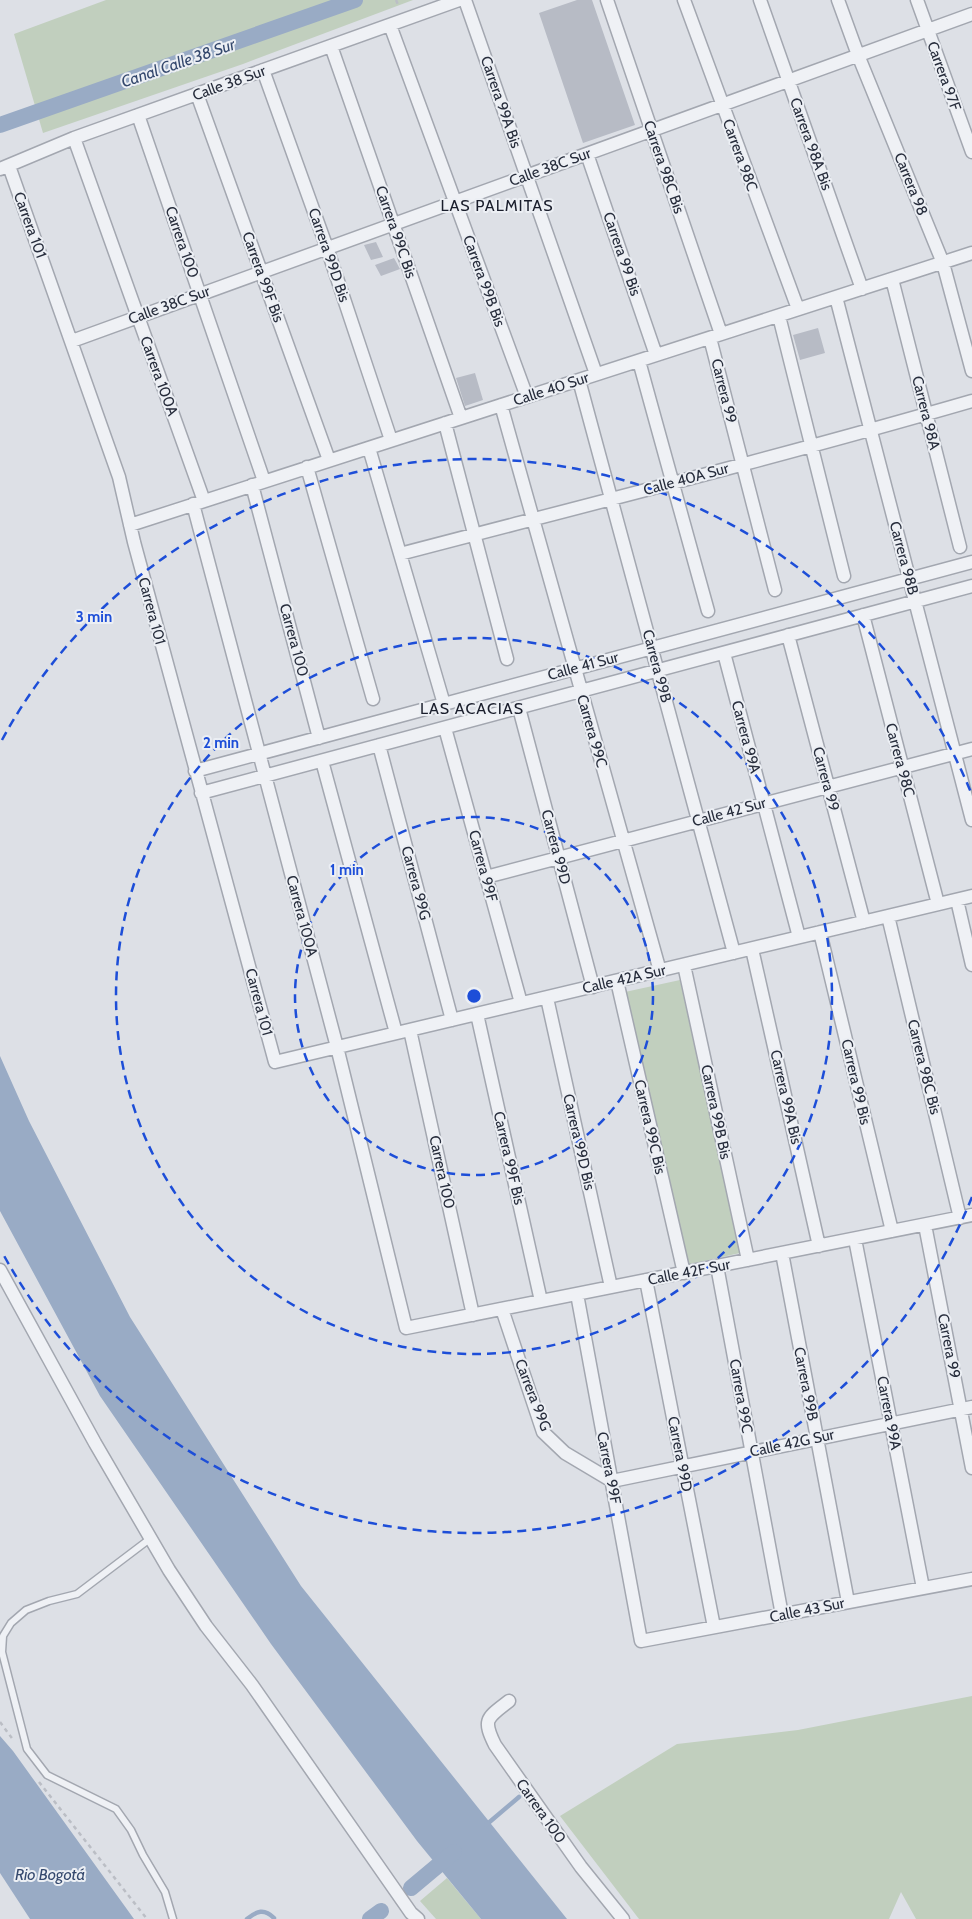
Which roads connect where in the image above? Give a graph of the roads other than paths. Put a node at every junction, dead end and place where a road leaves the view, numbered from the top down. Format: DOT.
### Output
graph roads {
  1 [pos="459,0"];
  2 [pos="465,0"];
  3 [pos="607,0"];
  4 [pos="684,0"];
  5 [pos="760,0"];
  6 [pos="838,0"];
  7 [pos="916,0"];
  8 [pos="972,14"];
  9 [pos="390,25"];
  10 [pos="928,30"];
  11 [pos="330,46"];
  12 [pos="858,55"];
  13 [pos="263,70"];
  14 [pos="788,81"];
  15 [pos="197,94"];
  16 [pos="722,105"];
  17 [pos="138,115"];
  18 [pos="652,130"];
  19 [pos="74,138"];
  20 [pos="972,152"];
  21 [pos="588,154"];
  22 [pos="4,168"];
  23 [pos="527,176"];
  24 [pos="455,202"];
  25 [pos="393,224"];
  26 [pos="327,248"];
  27 [pos="972,253"];
  28 [pos="943,263"];
  29 [pos="261,272"];
  30 [pos="892,279"];
  31 [pos="862,289"];
  32 [pos="200,294"];
  33 [pos="836,297"];
  34 [pos="798,310"];
  35 [pos="779,316"];
  36 [pos="138,317"];
  37 [pos="716,336"];
  38 [pos="72,341"];
  39 [pos="656,355"];
  40 [pos="639,361"];
  41 [pos="972,371"];
  42 [pos="596,374"];
  43 [pos="579,380"];
  44 [pos="527,397"];
  45 [pos="972,401"];
  46 [pos="501,405"];
  47 [pos="926,414"];
  48 [pos="461,418"];
  49 [pos="445,423"];
  50 [pos="871,429"];
  51 [pos="392,440"];
  52 [pos="812,445"];
  53 [pos="369,448"];
  54 [pos="329,460"];
  55 [pos="742,463"];
  56 [pos="307,468"];
  57 [pos="258,483"];
  58 [pos="673,484"];
  59 [pos="611,498"];
  60 [pos="199,502"];
  61 [pos="533,519"];
  62 [pos="130,525"];
  63 [pos="474,534"];
  64 [pos="960,547"];
  65 [pos="400,554"];
  66 [pos="972,562"];
  67 [pos="844,576"];
  68 [pos="909,579"];
  69 [pos="972,586"];
  70 [pos="775,590"];
  71 [pos="915,601"];
  72 [pos="708,611"];
  73 [pos="863,615"];
  74 [pos="788,635"];
  75 [pos="652,648"];
  76 [pos="724,653"];
  77 [pos="507,659"];
  78 [pos="575,669"];
  79 [pos="658,670"];
  80 [pos="581,691"];
  81 [pos="373,699"];
  82 [pos="444,704"];
  83 [pos="519,708"];
  84 [pos="445,728"];
  85 [pos="320,738"];
  86 [pos="379,746"];
  87 [pos="972,748"];
  88 [pos="955,753"];
  89 [pos="260,754"];
  90 [pos="322,761"];
  91 [pos="902,767"];
  92 [pos="195,771"];
  93 [pos="266,776"];
  94 [pos="828,786"];
  95 [pos="201,793"];
  96 [pos="764,803"];
  97 [pos="698,820"];
  98 [pos="972,820"];
  99 [pos="623,840"];
  100 [pos="559,857"];
  101 [pos="486,877"];
  102 [pos="972,896"];
  103 [pos="957,900"];
  104 [pos="938,904"];
  105 [pos="888,916"];
  106 [pos="864,922"];
  107 [pos="820,932"];
  108 [pos="799,938"];
  109 [pos="752,949"];
  110 [pos="734,953"];
  111 [pos="684,965"];
  112 [pos="972,965"];
  113 [pos="660,971"];
  114 [pos="617,981"];
  115 [pos="593,987"];
  116 [pos="547,998"];
  117 [pos="521,1004"];
  118 [pos="477,1014"];
  119 [pos="452,1020"];
  120 [pos="410,1030"];
  121 [pos="396,1034"];
  122 [pos="337,1048"];
  123 [pos="275,1062"];
  124 [pos="966,1216"];
  125 [pos="925,1225"];
  126 [pos="892,1231"];
  127 [pos="855,1239"];
  128 [pos="820,1246"];
  129 [pos="782,1253"];
  130 [pos="748,1260"];
  131 [pos="717,1266"];
  132 [pos="0,1270"];
  133 [pos="684,1273"];
  134 [pos="646,1280"];
  135 [pos="611,1287"];
  136 [pos="577,1294"];
  137 [pos="541,1301"];
  138 [pos="502,1309"];
  139 [pos="473,1315"];
  140 [pos="406,1328"];
  141 [pos="966,1408"];
  142 [pos="891,1423"];
  143 [pos="816,1438"];
  144 [pos="751,1452"];
  145 [pos="682,1466"];
  146 [pos="972,1468"];
  147 [pos="612,1481"];
  148 [pos="151,1538"];
  149 [pos="972,1579"];
  150 [pos="923,1588"];
  151 [pos="848,1602"];
  152 [pos="782,1615"];
  153 [pos="714,1627"];
  154 [pos="641,1641"];
  155 [pos="509,1701"];
  156 [pos="173,1919"];
  157 [pos="418,1919"];
  158 [pos="623,1919"];
  1 -- 9 [label="street, Calle 38 Sur"];
  2 -- 23 [label="street, Carrera 99A Bis"];
  3 -- 18 [label="street, Carrera 98C Bis"];
  4 -- 16 [label="street, Carrera 98C"];
  5 -- 14 [label="street, Carrera 98A Bis"];
  6 -- 12 [label="street, Carrera 98"];
  7 -- 10 [label="street, Carrera 97F"];
  8 -- 10 [label="street, Calle 38C Sur"];
  9 -- 11 [label="street, Calle 38 Sur"];
  9 -- 24 [label="street, Carrera 99B Bis"];
  10 -- 12 [label="street, Calle 38C Sur"];
  10 -- 20 [label="street, Carrera 97F"];
  11 -- 13 [label="street, Calle 38 Sur"];
  11 -- 25 [label="street, Carrera 99C Bis"];
  12 -- 14 [label="street, Calle 38C Sur"];
  12 -- 28 [label="street, Carrera 98"];
  13 -- 15 [label="street, Calle 38 Sur"];
  13 -- 26 [label="street, Carrera 99D Bis"];
  14 -- 16 [label="street, Calle 38C Sur"];
  14 -- 31 [label="street, Carrera 98A Bis"];
  15 -- 17 [label="street, Calle 38 Sur"];
  15 -- 29 [label="street, Carrera 99F Bis"];
  16 -- 18 [label="street, Calle 38C Sur"];
  16 -- 34 [label="street, Carrera 98C"];
  17 -- 19 [label="street, Calle 38 Sur"];
  17 -- 32 [label="street, Carrera 100"];
  18 -- 21 [label="street, Calle 38C Sur"];
  18 -- 37 [label="street, Carrera 98C Bis"];
  19 -- 22 [label="street, Calle 38 Sur"];
  19 -- 36 [label="street, Carrera 100A"];
  21 -- 23 [label="street, Calle 38C Sur"];
  21 -- 39 [label="street, Carrera 99 Bis"];
  22 -- 38 [label="street, Carrera 101"];
  23 -- 24 [label="street, Calle 38C Sur"];
  23 -- 42 [label="street, Carrera 99A Bis"];
  24 -- 25 [label="street, Calle 38C Sur"];
  24 -- 44 [label="street, Carrera 99B Bis"];
  25 -- 26 [label="street, Calle 38C Sur"];
  25 -- 48 [label="street, Carrera 99C Bis"];
  26 -- 29 [label="street, Calle 38C Sur"];
  26 -- 51 [label="street, Carrera 99D Bis"];
  27 -- 28 [label="street, Calle 40 Sur"];
  28 -- 30 [label="street, Calle 40 Sur"];
  28 -- 41 [label="street, Carrera 98"];
  29 -- 32 [label="street, Calle 38C Sur"];
  29 -- 54 [label="street, Carrera 99F Bis"];
  30 -- 31 [label="street, Calle 40 Sur"];
  30 -- 47 [label="street, Carrera 98A"];
  31 -- 33 [label="street, Calle 40 Sur"];
  32 -- 36 [label="street, Calle 38C Sur"];
  32 -- 57 [label="street, Carrera 100"];
  33 -- 34 [label="street, Calle 40 Sur"];
  33 -- 50 [label="street, Carrera 98B"];
  34 -- 35 [label="street, Calle 40 Sur"];
  35 -- 37 [label="street, Calle 40 Sur"];
  35 -- 52 [label="street"];
  36 -- 38 [label="street, Calle 38C Sur"];
  36 -- 60 [label="street, Carrera 100A"];
  37 -- 39 [label="street, Calle 40 Sur"];
  37 -- 55 [label="street, Carrera 99"];
  38 -- 62 [label="street, Carrera 101"];
  39 -- 40 [label="street, Calle 40 Sur"];
  40 -- 42 [label="street, Calle 40 Sur"];
  40 -- 58 [label="street"];
  42 -- 43 [label="street, Calle 40 Sur"];
  43 -- 44 [label="street, Calle 40 Sur"];
  43 -- 59 [label="street, Carrera 99B"];
  44 -- 46 [label="street, Calle 40 Sur"];
  45 -- 47 [label="street, Calle 40A Sur"];
  46 -- 48 [label="street, Calle 40 Sur"];
  46 -- 61 [label="street, Carrera 99C"];
  47 -- 50 [label="street, Calle 40A Sur"];
  47 -- 64 [label="street, Carrera 98A"];
  48 -- 49 [label="street, Calle 40 Sur"];
  49 -- 51 [label="street, Calle 40 Sur"];
  49 -- 63 [label="street"];
  50 -- 52 [label="street, Calle 40A Sur"];
  50 -- 68 [label="street, Carrera 98B"];
  51 -- 53 [label="street, Calle 40 Sur"];
  52 -- 55 [label="street, Calle 40A Sur"];
  52 -- 67 [label="street"];
  53 -- 54 [label="street, Calle 40 Sur"];
  53 -- 65 [label="street"];
  54 -- 56 [label="street, Calle 40 Sur"];
  55 -- 58 [label="street, Calle 40A Sur"];
  55 -- 70 [label="street, Carrera 99"];
  56 -- 57 [label="street, Calle 40 Sur"];
  56 -- 81 [label="street"];
  57 -- 60 [label="street, Calle 40 Sur"];
  57 -- 85 [label="street, Carrera 100"];
  58 -- 59 [label="street, Calle 40A Sur"];
  58 -- 72 [label="street"];
  59 -- 61 [label="street, Calle 40A Sur"];
  59 -- 75 [label="street, Carrera 99B"];
  60 -- 62 [label="street, Calle 40 Sur"];
  60 -- 89 [label="street, Carrera 100A"];
  61 -- 63 [label="street, Calle 40A Sur"];
  61 -- 78 [label="street, Carrera 99C"];
  62 -- 92 [label="street, Carrera 101"];
  63 -- 65 [label="street, Calle 40A Sur"];
  63 -- 77 [label="street"];
  65 -- 82 [label="street"];
  66 -- 68 [label="street, Calle 41 Sur"];
  68 -- 71 [label="street, Carrera 98B"];
  68 -- 75 [label="street, Calle 41 Sur"];
  69 -- 71 [label="street, Calle 41 Sur"];
  71 -- 73 [label="street, Calle 41 Sur"];
  71 -- 88 [label="street, Carrera 98B"];
  73 -- 74 [label="street, Calle 41 Sur"];
  73 -- 91 [label="street, Carrera 98C"];
  74 -- 76 [label="street, Calle 41 Sur"];
  74 -- 94 [label="street, Carrera 99"];
  75 -- 78 [label="street, Calle 41 Sur"];
  75 -- 79 [label="street, Carrera 99B"];
  76 -- 79 [label="street, Calle 41 Sur"];
  76 -- 96 [label="street, Carrera 99A"];
  78 -- 80 [label="street, Carrera 99C"];
  78 -- 82 [label="street, Calle 41 Sur"];
  79 -- 80 [label="street, Calle 41 Sur"];
  79 -- 97 [label="street, Carrera 99B"];
  80 -- 83 [label="street, Calle 41 Sur"];
  80 -- 99 [label="street, Carrera 99C"];
  82 -- 85 [label="street, Calle 41 Sur"];
  83 -- 84 [label="street, Calle 41 Sur"];
  83 -- 100 [label="street, Carrera 99D"];
  84 -- 86 [label="street, Calle 41 Sur"];
  84 -- 101 [label="street, Carrera 99F"];
  85 -- 89 [label="street, Calle 41 Sur"];
  86 -- 90 [label="street, Calle 41 Sur"];
  86 -- 119 [label="street, Carrera 99G"];
  87 -- 88 [label="street, Calle 42 Sur"];
  88 -- 91 [label="street, Calle 42 Sur"];
  88 -- 98 [label="street, Carrera 98B"];
  89 -- 92 [label="street, Calle 41 Sur"];
  89 -- 93 [label="street, Carrera 100A"];
  90 -- 93 [label="street, Calle 41 Sur"];
  90 -- 121 [label="street"];
  91 -- 94 [label="street, Calle 42 Sur"];
  91 -- 104 [label="street, Carrera 98C"];
  92 -- 95 [label="street, Carrera 101"];
  93 -- 95 [label="street, Calle 41 Sur"];
  93 -- 122 [label="street, Carrera 100A"];
  94 -- 96 [label="street, Calle 42 Sur"];
  94 -- 106 [label="street, Carrera 99"];
  95 -- 123 [label="street, Carrera 101"];
  96 -- 97 [label="street, Calle 42 Sur"];
  96 -- 108 [label="street, Carrera 99A"];
  97 -- 99 [label="street, Calle 42 Sur"];
  97 -- 110 [label="street, Carrera 99B"];
  99 -- 100 [label="street, Calle 42 Sur"];
  99 -- 113 [label="street, Carrera 99C"];
  100 -- 101 [label="street, Calle 42 Sur"];
  100 -- 115 [label="street, Carrera 99D"];
  101 -- 117 [label="street, Carrera 99F"];
  102 -- 103 [label="street, Calle 42A Sur"];
  103 -- 104 [label="street, Calle 42A Sur"];
  103 -- 112 [label="street"];
  104 -- 105 [label="street, Calle 42A Sur"];
  105 -- 106 [label="street, Calle 42A Sur"];
  105 -- 124 [label="street, Carrera 98C Bis"];
  106 -- 107 [label="street, Calle 42A Sur"];
  107 -- 108 [label="street, Calle 42A Sur"];
  107 -- 126 [label="street, Carrera 99 Bis"];
  108 -- 109 [label="street, Calle 42A Sur"];
  109 -- 110 [label="street, Calle 42A Sur"];
  109 -- 128 [label="street, Carrera 99A Bis"];
  110 -- 111 [label="street, Calle 42A Sur"];
  111 -- 113 [label="street, Calle 42A Sur"];
  111 -- 130 [label="street, Carrera 99B Bis"];
  113 -- 114 [label="street, Calle 42A Sur"];
  114 -- 115 [label="street, Calle 42A Sur"];
  114 -- 133 [label="street, Carrera 99C Bis"];
  115 -- 116 [label="street, Calle 42A Sur"];
  116 -- 117 [label="street, Calle 42A Sur"];
  116 -- 135 [label="street, Carrera 99D Bis"];
  117 -- 118 [label="street, Calle 42A Sur"];
  118 -- 119 [label="street, Calle 42A Sur"];
  118 -- 137 [label="street, Carrera 99F Bis"];
  119 -- 120 [label="street, Calle 42A Sur"];
  120 -- 121 [label="street, Calle 42A Sur"];
  120 -- 139 [label="street, Carrera 100"];
  121 -- 122 [label="street, Calle 42A Sur"];
  122 -- 123 [label="street, Calle 42A Sur"];
  122 -- 140 [label="street, Carrera 100A"];
  124 -- 125 [label="street, Calle 42F Sur"];
  125 -- 126 [label="street, Calle 42F Sur"];
  125 -- 141 [label="street, Carrera 99"];
  126 -- 127 [label="street, Calle 42F Sur"];
  127 -- 128 [label="street, Calle 42F Sur"];
  127 -- 142 [label="street, Carrera 99A"];
  128 -- 129 [label="street, Calle 42F Sur"];
  129 -- 130 [label="street, Calle 42F Sur"];
  129 -- 143 [label="street, Carrera 99B"];
  130 -- 131 [label="street, Calle 42F Sur"];
  131 -- 133 [label="street, Calle 42F Sur"];
  131 -- 144 [label="street, Carrera 99C"];
  132 -- 148 [label="street"];
  133 -- 134 [label="street, Calle 42F Sur"];
  134 -- 135 [label="street, Calle 42F Sur"];
  134 -- 145 [label="street, Carrera 99D"];
  135 -- 136 [label="street, Calle 42F Sur"];
  136 -- 137 [label="street, Calle 42F Sur"];
  136 -- 147 [label="street, Carrera 99F"];
  137 -- 138 [label="street, Calle 42F Sur"];
  138 -- 139 [label="street, Calle 42F Sur"];
  138 -- 147 [label="street, Carrera 99G"];
  139 -- 140 [label="street, Calle 42F Sur"];
  141 -- 142 [label="street, Calle 42G Sur"];
  141 -- 146 [label="street, Carrera 99"];
  142 -- 143 [label="street, Calle 42G Sur"];
  142 -- 150 [label="street, Carrera 99A"];
  143 -- 144 [label="street, Calle 42G Sur"];
  143 -- 151 [label="street, Carrera 99B"];
  144 -- 145 [label="street, Calle 42G Sur"];
  144 -- 152 [label="street, Carrera 99C"];
  145 -- 147 [label="street, Calle 42G Sur"];
  145 -- 153 [label="street, Carrera 99D"];
  147 -- 154 [label="street, Carrera 99F"];
  148 -- 156 [label="lane"];
  148 -- 157 [label="street"];
  149 -- 150 [label="street, Calle 43 Sur"];
  150 -- 151 [label="street, Calle 43 Sur"];
  151 -- 152 [label="street, Calle 43 Sur"];
  152 -- 153 [label="street, Calle 43 Sur"];
  153 -- 154 [label="street, Calle 43 Sur"];
  155 -- 158 [label="street, Carrera 100"];
}
